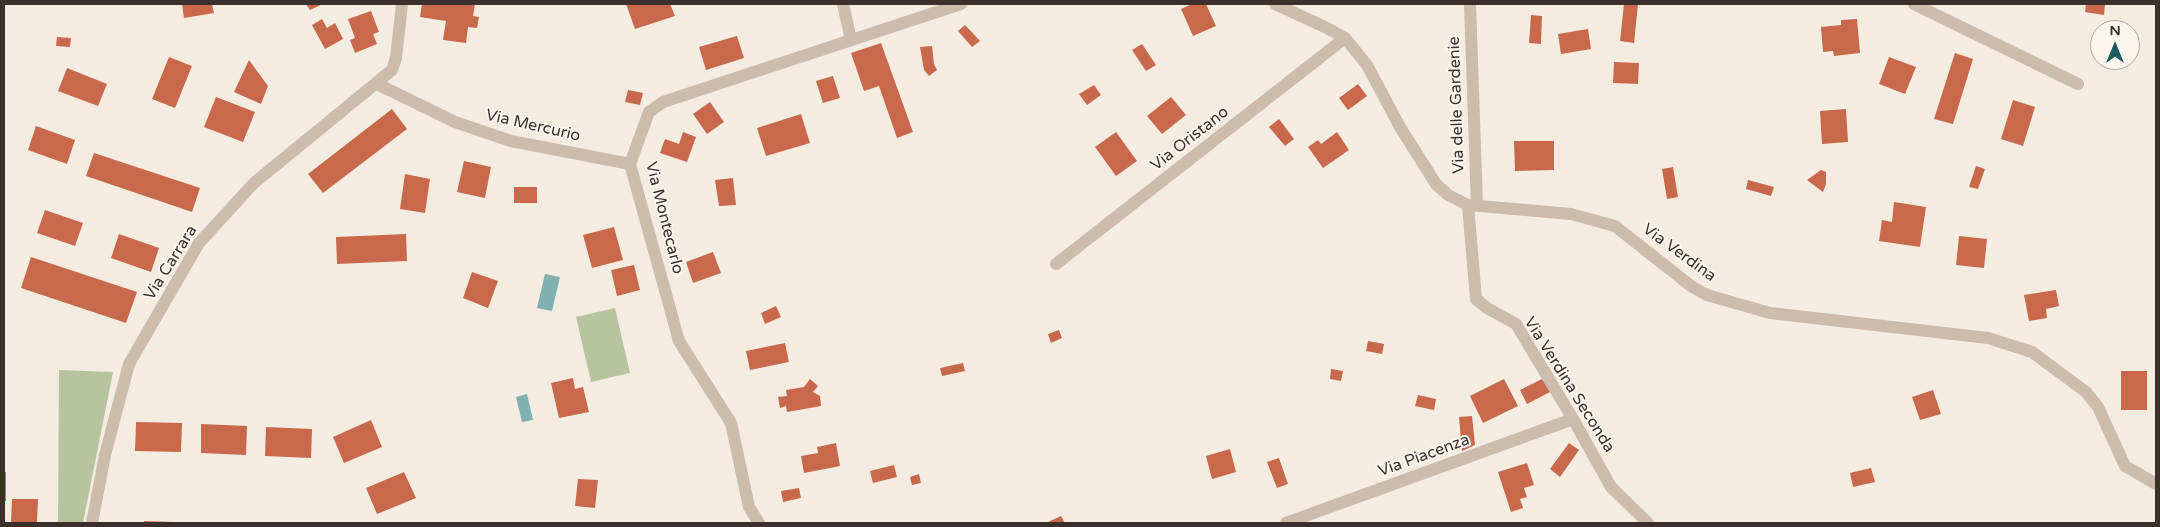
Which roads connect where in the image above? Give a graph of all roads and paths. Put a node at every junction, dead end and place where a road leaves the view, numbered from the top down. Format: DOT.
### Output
graph roads {
  1 [pos="402,4"];
  2 [pos="843,4"];
  3 [pos="961,4"];
  4 [pos="1275,4"];
  5 [pos="1470,4"];
  6 [pos="1914,4"];
  7 [pos="1345,38"];
  8 [pos="851,40"];
  9 [pos="377,84"];
  10 [pos="2078,84"];
  11 [pos="630,164"];
  12 [pos="1472,205"];
  13 [pos="1056,264"];
  14 [pos="1573,419"];
  15 [pos="2156,484"];
  16 [pos="92,523"];
  17 [pos="758,523"];
  18 [pos="1286,523"];
  19 [pos="1648,523"];
  1 -- 9 [label="street, Via Carrara"];
  2 -- 8 [label="street"];
  3 -- 8 [label="street, Via Montecarlo"];
  4 -- 7 [label="street, Via Verdina"];
  5 -- 12 [label="street, Via delle Gardenie"];
  6 -- 10 [label="street"];
  7 -- 12 [label="street, Via Verdina"];
  7 -- 13 [label="street, Via Oristano"];
  8 -- 11 [label="street, Via Montecarlo"];
  9 -- 11 [label="street, Via Mercurio"];
  9 -- 16 [label="street, Via Carrara"];
  11 -- 17 [label="street, Via Montecarlo"];
  12 -- 14 [label="street, Via Verdina Seconda"];
  12 -- 15 [label="street, Via Verdina"];
  14 -- 18 [label="street, Via Piacenza"];
  14 -- 19 [label="street, Via Verdina Seconda"];
}
